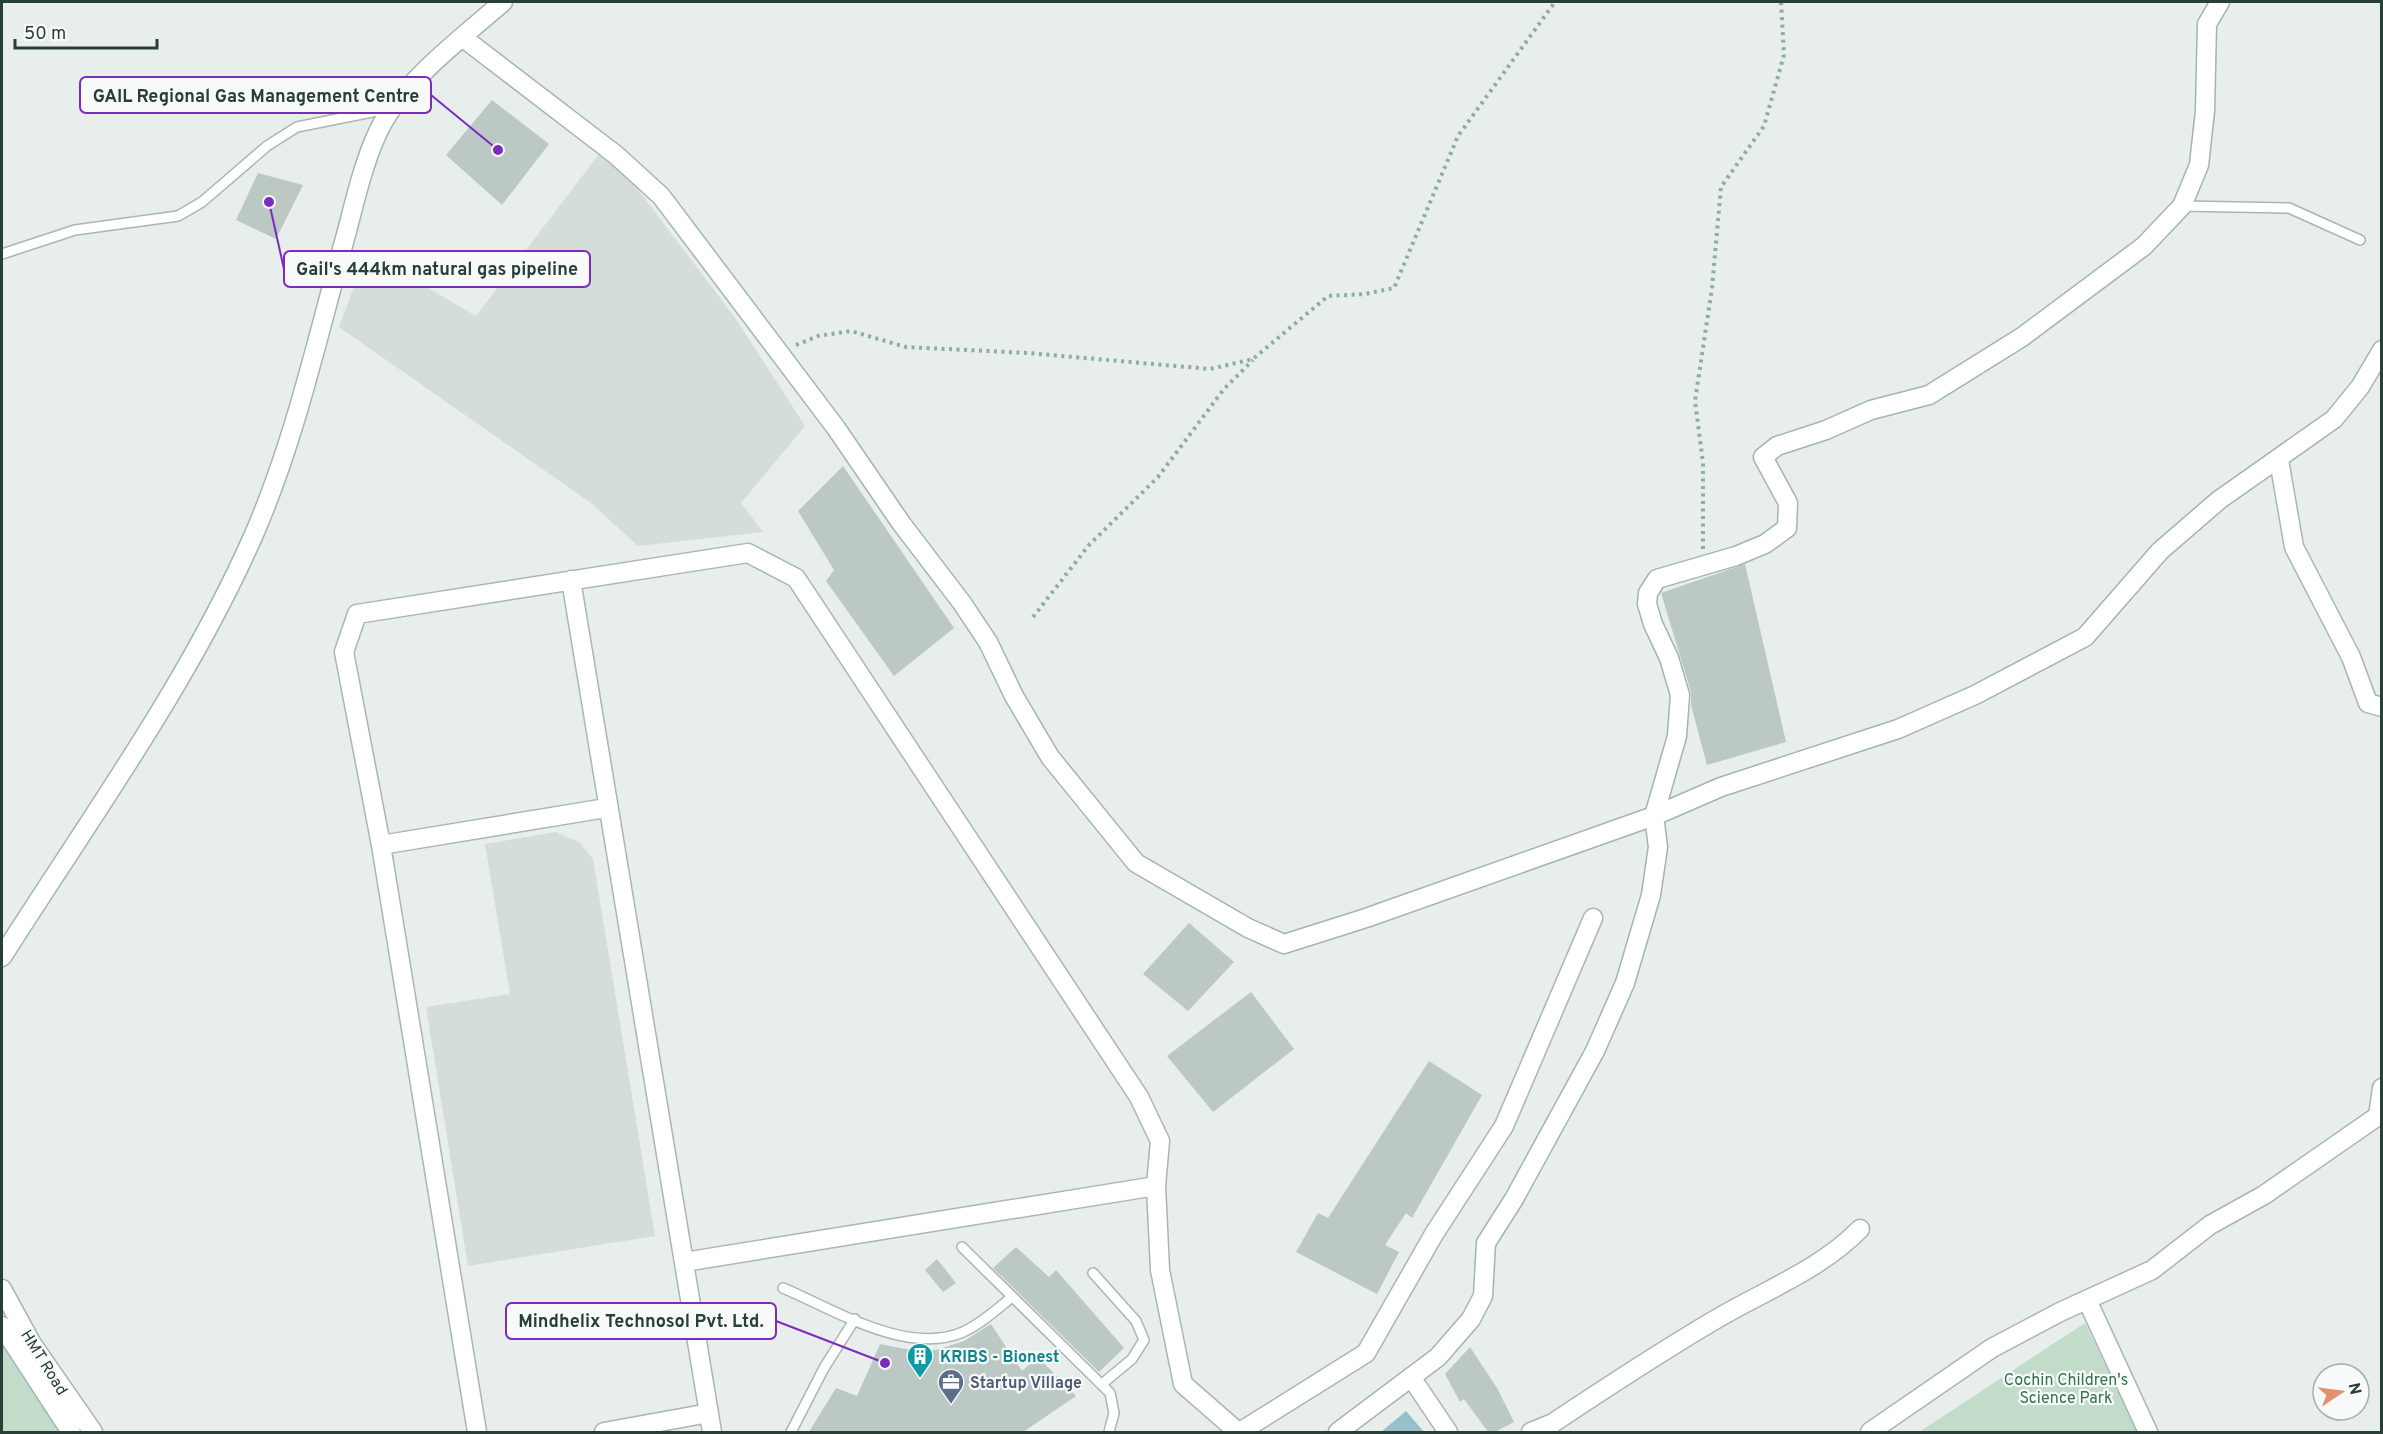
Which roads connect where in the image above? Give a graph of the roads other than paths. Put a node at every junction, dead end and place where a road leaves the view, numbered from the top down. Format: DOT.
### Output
graph roads {
  1 [pos="503,2"];
  2 [pos="2220,2"];
  3 [pos="462,37"];
  4 [pos="394,108"];
  5 [pos="2182,206"];
  6 [pos="2360,240"];
  7 [pos="2,254"];
  8 [pos="2382,350"];
  9 [pos="2279,460"];
  10 [pos="571,580"];
  11 [pos="2382,707"];
  12 [pos="606,808"];
  13 [pos="1654,816"];
  14 [pos="381,845"];
  15 [pos="1593,918"];
  16 [pos="2,957"];
  17 [pos="2382,1088"];
  18 [pos="1156,1186"];
  19 [pos="1860,1229"];
  20 [pos="962,1247"];
  21 [pos="684,1262"];
  22 [pos="1093,1273"];
  23 [pos="2,1288"];
  24 [pos="783,1288"];
  25 [pos="1012,1297"];
  26 [pos="2087,1300"];
  27 [pos="855,1319"];
  28 [pos="2,1326"];
  29 [pos="1411,1377"];
  30 [pos="1102,1384"];
  31 [pos="709,1413"];
  32 [pos="71,1432"];
  33 [pos="93,1432"];
  34 [pos="477,1432"];
  35 [pos="604,1432"];
  36 [pos="712,1432"];
  37 [pos="791,1432"];
  38 [pos="1109,1432"];
  39 [pos="1239,1432"];
  40 [pos="1338,1432"];
  41 [pos="1448,1432"];
  42 [pos="1531,1432"];
  43 [pos="1870,1432"];
  44 [pos="2148,1432"];
  1 -- 3 [label="street"];
  2 -- 5 [label="street"];
  3 -- 4 [label="street"];
  3 -- 13 [label="street"];
  4 -- 7 [label="lane"];
  4 -- 16 [label="street"];
  5 -- 6 [label="lane"];
  5 -- 13 [label="street"];
  8 -- 9 [label="street"];
  9 -- 11 [label="street"];
  9 -- 13 [label="street"];
  10 -- 12 [label="street"];
  10 -- 14 [label="street"];
  10 -- 18 [label="street"];
  12 -- 14 [label="street"];
  12 -- 21 [label="street"];
  13 -- 29 [label="street"];
  14 -- 34 [label="street"];
  15 -- 39 [label="street"];
  17 -- 26 [label="street"];
  18 -- 21 [label="street"];
  18 -- 39 [label="street"];
  19 -- 42 [label="street"];
  20 -- 25 [label="lane"];
  21 -- 31 [label="street"];
  22 -- 30 [label="lane"];
  23 -- 33 [label="street, HMT Road"];
  24 -- 27 [label="lane"];
  25 -- 27 [label="lane"];
  25 -- 30 [label="lane"];
  26 -- 43 [label="street"];
  26 -- 44 [label="street"];
  27 -- 37 [label="lane"];
  28 -- 32 [label="street, HMT Road"];
  29 -- 40 [label="street"];
  29 -- 41 [label="street"];
  30 -- 38 [label="lane"];
  31 -- 35 [label="street"];
  31 -- 36 [label="street"];
}
